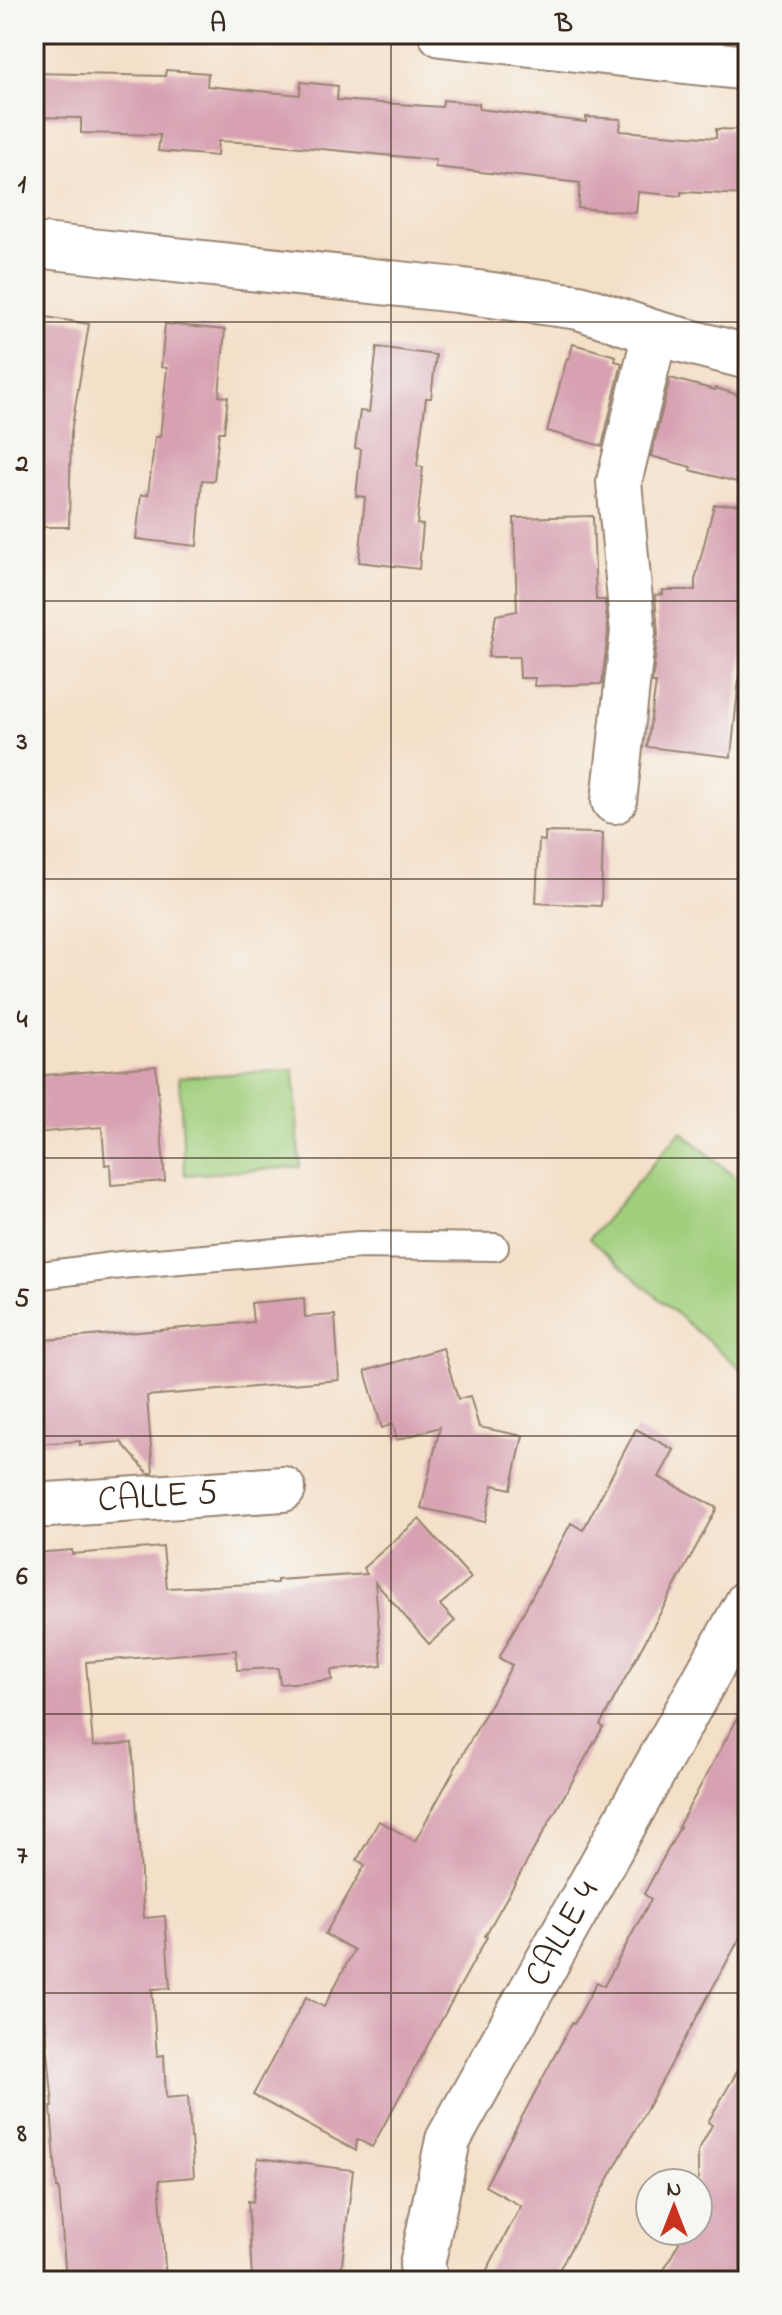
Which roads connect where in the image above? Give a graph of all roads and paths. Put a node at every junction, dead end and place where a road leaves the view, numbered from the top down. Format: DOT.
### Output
graph roads {
  1 [pos="441,34"];
  2 [pos="748,68"];
  3 [pos="34,245"];
  4 [pos="655,333"];
  5 [pos="748,357"];
  6 [pos="614,801"];
  7 [pos="495,1247"];
  8 [pos="34,1276"];
  9 [pos="283,1489"];
  10 [pos="34,1506"];
  11 [pos="748,1602"];
  12 [pos="426,2281"];
  1 -- 2 [label="street"];
  3 -- 4 [label="street"];
  4 -- 5 [label="street"];
  4 -- 6 [label="street"];
  7 -- 8 [label="lane"];
  9 -- 10 [label="street, CALLE 5"];
  11 -- 12 [label="street, CALLE 4"];
}
